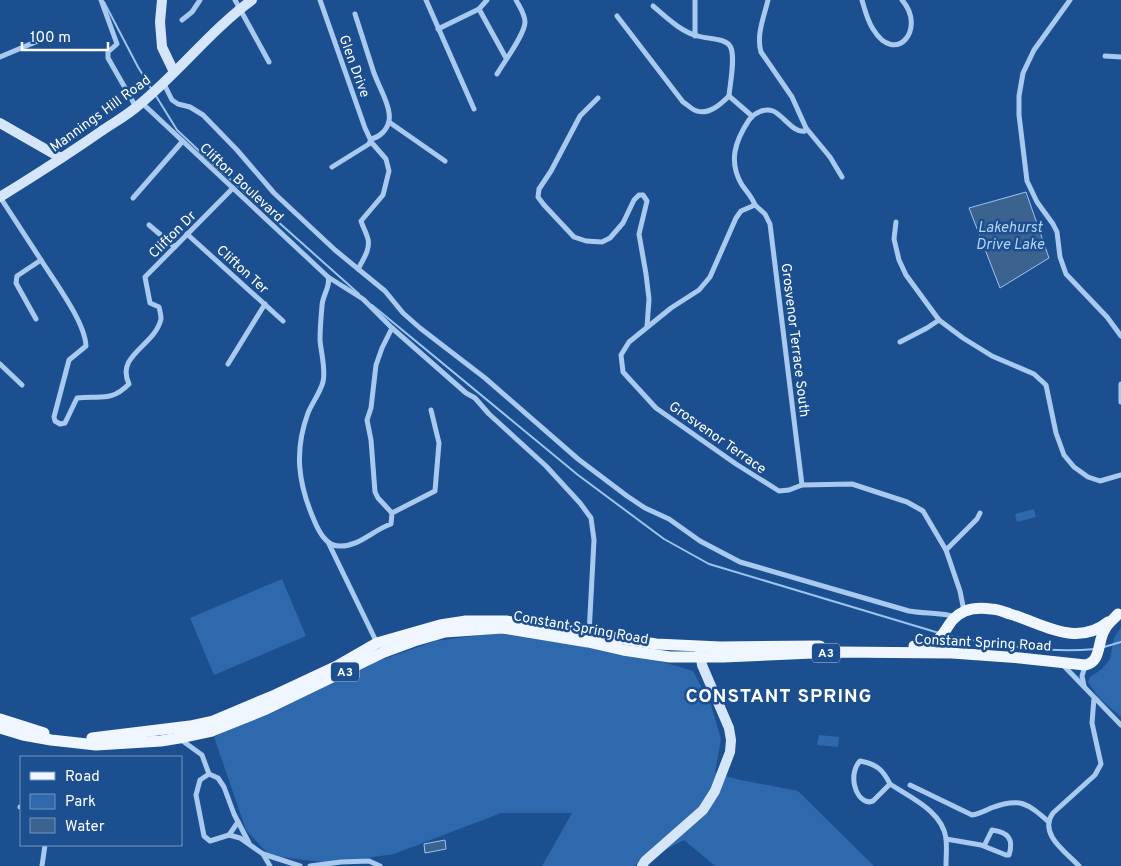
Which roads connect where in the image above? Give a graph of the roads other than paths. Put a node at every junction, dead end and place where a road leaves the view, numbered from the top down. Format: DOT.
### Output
graph roads {
  1 [pos="101,0"];
  2 [pos="162,0"];
  3 [pos="200,0"];
  4 [pos="252,0"];
  5 [pos="320,0"];
  6 [pos="426,0"];
  7 [pos="487,0"];
  8 [pos="516,0"];
  9 [pos="695,0"];
  10 [pos="768,0"];
  11 [pos="862,0"];
  12 [pos="902,0"];
  13 [pos="1070,0"];
  14 [pos="237,5"];
  15 [pos="653,6"];
  16 [pos="479,9"];
  17 [pos="355,14"];
  18 [pos="617,16"];
  19 [pos="182,20"];
  20 [pos="438,29"];
  21 [pos="52,35"];
  22 [pos="695,36"];
  23 [pos="1105,56"];
  24 [pos="0,57"];
  25 [pos="506,58"];
  26 [pos="1121,58"];
  27 [pos="269,62"];
  28 [pos="174,72"];
  29 [pos="497,74"];
  30 [pos="164,84"];
  31 [pos="729,96"];
  32 [pos="598,98"];
  33 [pos="141,103"];
  34 [pos="474,109"];
  35 [pos="752,116"];
  36 [pos="389,122"];
  37 [pos="0,123"];
  38 [pos="806,128"];
  39 [pos="371,139"];
  40 [pos="182,142"];
  41 [pos="61,158"];
  42 [pos="445,161"];
  43 [pos="332,167"];
  44 [pos="842,177"];
  45 [pos="233,188"];
  46 [pos="0,197"];
  47 [pos="133,198"];
  48 [pos="755,205"];
  49 [pos="896,222"];
  50 [pos="149,225"];
  51 [pos="187,234"];
  52 [pos="175,247"];
  53 [pos="41,260"];
  54 [pos="358,269"];
  55 [pos="328,277"];
  56 [pos="265,304"];
  57 [pos="36,319"];
  58 [pos="939,320"];
  59 [pos="283,321"];
  60 [pos="647,327"];
  61 [pos="392,328"];
  62 [pos="1121,336"];
  63 [pos="900,342"];
  64 [pos="0,364"];
  65 [pos="228,364"];
  66 [pos="22,384"];
  67 [pos="1121,384"];
  68 [pos="1121,402"];
  69 [pos="431,410"];
  70 [pos="1121,474"];
  71 [pos="802,485"];
  72 [pos="392,513"];
  73 [pos="980,513"];
  74 [pos="328,542"];
  75 [pos="946,550"];
  76 [pos="1120,612"];
  77 [pos="960,614"];
  78 [pos="1074,634"];
  79 [pos="942,635"];
  80 [pos="589,638"];
  81 [pos="1100,645"];
  82 [pos="381,648"];
  83 [pos="700,652"];
  84 [pos="1020,658"];
  85 [pos="1060,662"];
  86 [pos="1085,665"];
  87 [pos="1084,688"];
  88 [pos="1094,698"];
  89 [pos="0,718"];
  90 [pos="1121,725"];
  91 [pos="0,728"];
  92 [pos="179,738"];
  93 [pos="210,774"];
  94 [pos="890,784"];
  95 [pos="910,785"];
  96 [pos="238,822"];
  97 [pos="1049,822"];
  98 [pos="230,835"];
  99 [pos="946,839"];
  100 [pos="249,843"];
  101 [pos="45,846"];
  102 [pos="984,846"];
  103 [pos="263,854"];
  104 [pos="646,864"];
  105 [pos="42,866"];
  106 [pos="270,866"];
  107 [pos="300,866"];
  108 [pos="310,866"];
  109 [pos="380,866"];
  110 [pos="946,866"];
  111 [pos="1079,866"];
  1 -- 33 [label="street, Clifton Boulevard"];
  2 -- 28 [label="main road"];
  3 -- 19 [label="street"];
  4 -- 14 [label="main road, Mannings Hill Road"];
  5 -- 39 [label="street, Glen Drive"];
  6 -- 20 [label="street"];
  7 -- 16 [label="street"];
  8 -- 25 [label="street"];
  9 -- 22 [label="street"];
  10 -- 38 [label="street"];
  11 -- 12 [label="street"];
  13 -- 62 [label="street"];
  14 -- 27 [label="street"];
  14 -- 28 [label="main road, Mannings Hill Road"];
  15 -- 22 [label="street"];
  16 -- 20 [label="street"];
  16 -- 25 [label="street"];
  17 -- 36 [label="street"];
  18 -- 31 [label="street"];
  20 -- 34 [label="street"];
  21 -- 24 [label="street"];
  22 -- 31 [label="street"];
  23 -- 26 [label="street"];
  25 -- 29 [label="street"];
  28 -- 30 [label="main road, Mannings Hill Road"];
  30 -- 33 [label="main road, Mannings Hill Road"];
  30 -- 54 [label="street"];
  31 -- 35 [label="street"];
  32 -- 60 [label="street"];
  33 -- 40 [label="street, Clifton Boulevard"];
  33 -- 41 [label="main road, Mannings Hill Road"];
  35 -- 38 [label="street"];
  35 -- 48 [label="street, Grosvenor Terrace South"];
  36 -- 39 [label="street"];
  36 -- 42 [label="street"];
  37 -- 41 [label="main road"];
  38 -- 44 [label="street"];
  39 -- 43 [label="street"];
  39 -- 54 [label="street, Glen Drive"];
  40 -- 45 [label="street, Clifton Boulevard"];
  40 -- 47 [label="street"];
  41 -- 46 [label="main road, Mannings Hill Road"];
  45 -- 51 [label="street, Clifton Dr"];
  45 -- 55 [label="street, Clifton Boulevard"];
  46 -- 53 [label="street"];
  48 -- 60 [label="street, Grosvenor Terrace"];
  48 -- 71 [label="street, Grosvenor Terrace South"];
  49 -- 58 [label="street"];
  50 -- 52 [label="street"];
  51 -- 52 [label="street, Clifton Dr"];
  51 -- 56 [label="street, Clifton Ter"];
  52 -- 53 [label="street, Clifton Dr"];
  53 -- 57 [label="street"];
  54 -- 77 [label="street"];
  55 -- 61 [label="street, Clifton Boulevard"];
  55 -- 74 [label="street"];
  56 -- 59 [label="street, Clifton Ter"];
  56 -- 65 [label="street"];
  58 -- 63 [label="street"];
  58 -- 70 [label="street"];
  60 -- 71 [label="street, Grosvenor Terrace"];
  61 -- 72 [label="street"];
  61 -- 80 [label="street, Clifton Boulevard"];
  64 -- 66 [label="street"];
  67 -- 68 [label="street"];
  69 -- 72 [label="street"];
  71 -- 75 [label="street, Grosvenor Terrace"];
  72 -- 74 [label="street"];
  73 -- 75 [label="street"];
  74 -- 82 [label="street"];
  75 -- 77 [label="street, Grosvenor Terrace"];
  76 -- 78 [label="main road, Constant Spring Road"];
  76 -- 81 [label="main road, Constant Spring Road"];
  77 -- 78 [label="main road, Constant Spring Road"];
  77 -- 79 [label="main road, Constant Spring Road / A3"];
  78 -- 81 [label="main road"];
  79 -- 83 [label="main road, Constant Spring Road / A3"];
  79 -- 84 [label="main road"];
  80 -- 82 [label="main road, Constant Spring Road / A3"];
  80 -- 83 [label="main road, Constant Spring Road / A3"];
  81 -- 86 [label="main road, Constant Spring Road"];
  82 -- 89 [label="main road, Constant Spring Road / A3"];
  82 -- 92 [label="main road, Constant Spring Road / A3"];
  83 -- 84 [label="main road, Constant Spring Road / A3"];
  83 -- 104 [label="main road"];
  84 -- 85 [label="main road, Constant Spring Road / A3"];
  85 -- 86 [label="main road, Constant Spring Road / A3"];
  85 -- 87 [label="street"];
  86 -- 87 [label="street"];
  87 -- 88 [label="street"];
  88 -- 90 [label="street"];
  88 -- 97 [label="street"];
  91 -- 92 [label="main road, Constant Spring Road / A3"];
  92 -- 93 [label="street"];
  93 -- 96 [label="street"];
  93 -- 98 [label="street"];
  94 -- 94 [label="street"];
  94 -- 99 [label="street"];
  95 -- 97 [label="street"];
  96 -- 98 [label="street"];
  96 -- 100 [label="street"];
  97 -- 111 [label="street"];
  98 -- 100 [label="street"];
  99 -- 102 [label="street"];
  99 -- 110 [label="street"];
  100 -- 103 [label="street"];
  101 -- 105 [label="street"];
  102 -- 102 [label="street"];
  103 -- 106 [label="street"];
  103 -- 107 [label="street"];
  108 -- 109 [label="street"];
}
